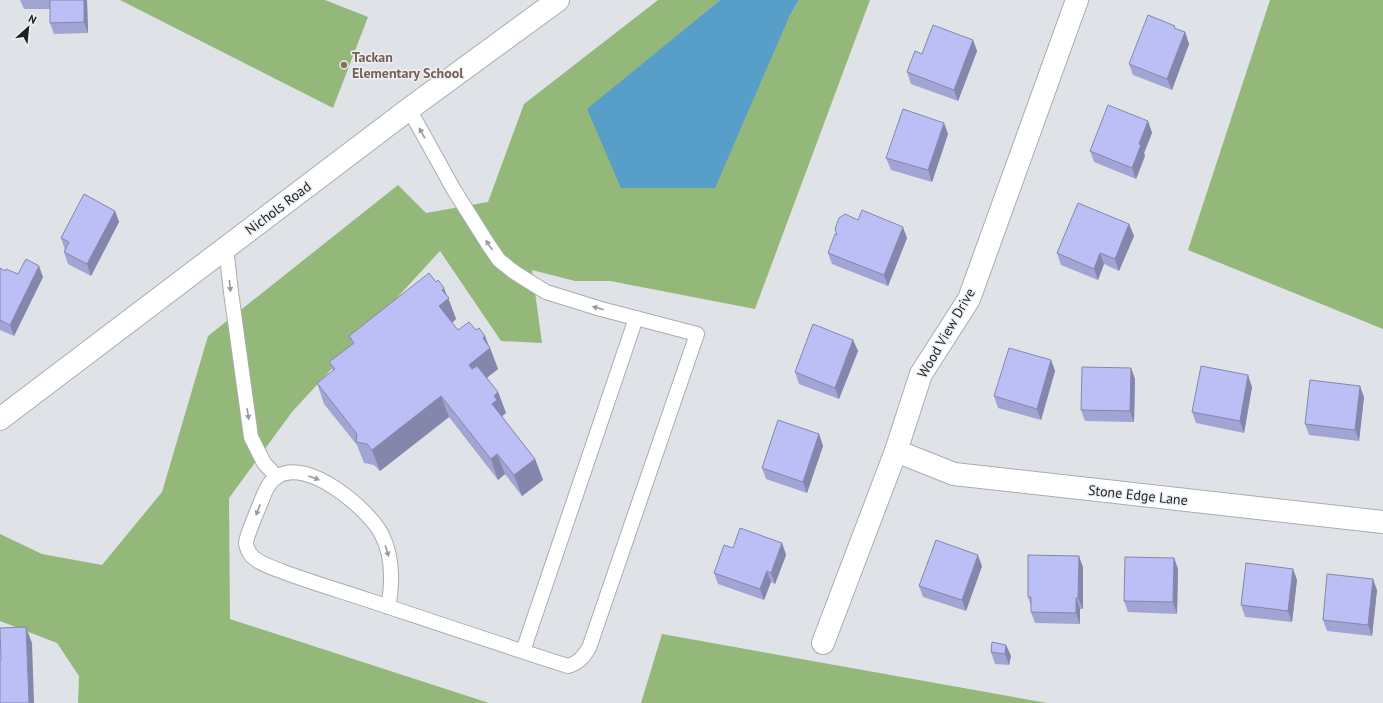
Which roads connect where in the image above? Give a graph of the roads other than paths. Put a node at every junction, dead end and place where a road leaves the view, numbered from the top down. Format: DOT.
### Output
graph roads {
  1 [pos="558,0"];
  2 [pos="1077,0"];
  3 [pos="409,109"];
  4 [pos="226,247"];
  5 [pos="636,318"];
  6 [pos="0,419"];
  7 [pos="896,451"];
  8 [pos="277,477"];
  9 [pos="1383,522"];
  10 [pos="388,607"];
  11 [pos="823,643"];
  12 [pos="524,651"];
  1 -- 3 [label="street, Nichols Road"];
  2 -- 7 [label="street, Wood View Drive"];
  3 -- 4 [label="street, Nichols Road"];
  5 -- 3 [label="lane, one-way"];
  4 -- 6 [label="street, Nichols Road"];
  4 -- 8 [label="lane, one-way"];
  5 -- 12 [label="lane"];
  5 -- 12 [label="lane"];
  7 -- 9 [label="street, Stone Edge Lane"];
  7 -- 11 [label="street, Wood View Drive"];
  8 -- 10 [label="lane, one-way"];
  8 -- 10 [label="lane, one-way"];
  10 -- 12 [label="lane"];
}
